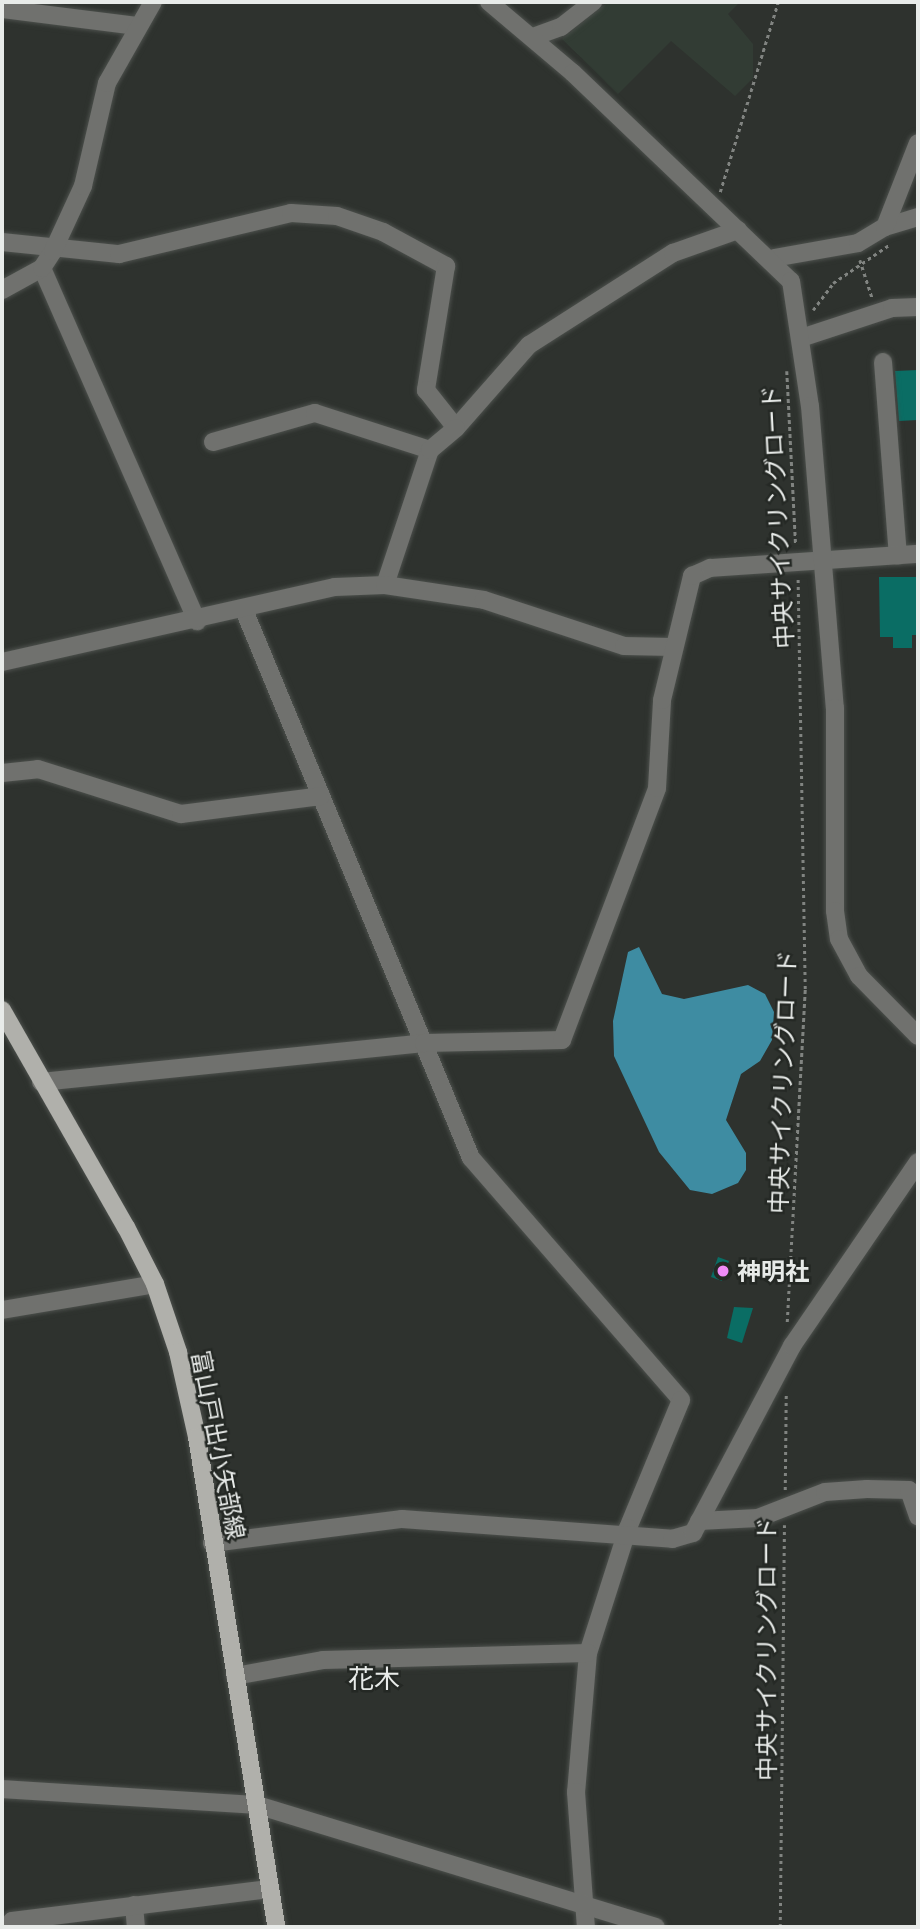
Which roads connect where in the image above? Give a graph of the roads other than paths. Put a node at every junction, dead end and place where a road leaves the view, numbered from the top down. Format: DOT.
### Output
graph roads {
  1 [pos="153,2"];
  2 [pos="489,2"];
  3 [pos="593,2"];
  4 [pos="2,9"];
  5 [pos="136,26"];
  6 [pos="533,37"];
  7 [pos="918,143"];
  8 [pos="918,216"];
  9 [pos="885,227"];
  10 [pos="738,230"];
  11 [pos="2,242"];
  12 [pos="53,251"];
  13 [pos="774,258"];
  14 [pos="42,268"];
  15 [pos="2,290"];
  16 [pos="918,307"];
  17 [pos="801,336"];
  18 [pos="883,362"];
  19 [pos="456,428"];
  20 [pos="213,442"];
  21 [pos="430,450"];
  22 [pos="918,554"];
  23 [pos="898,555"];
  24 [pos="822,558"];
  25 [pos="385,585"];
  26 [pos="244,610"];
  27 [pos="197,621"];
  28 [pos="673,647"];
  29 [pos="2,662"];
  30 [pos="2,774"];
  31 [pos="321,796"];
  32 [pos="2,1010"];
  33 [pos="918,1036"];
  34 [pos="424,1043"];
  35 [pos="41,1082"];
  36 [pos="918,1162"];
  37 [pos="155,1284"];
  38 [pos="2,1310"];
  39 [pos="918,1516"];
  40 [pos="699,1521"];
  41 [pos="626,1536"];
  42 [pos="212,1543"];
  43 [pos="588,1653"];
  44 [pos="235,1676"];
  45 [pos="2,1789"];
  46 [pos="257,1805"];
  47 [pos="270,1889"];
  48 [pos="134,1905"];
  49 [pos="583,1905"];
  50 [pos="11,1927"];
  51 [pos="136,1927"];
  52 [pos="276,1927"];
  53 [pos="586,1927"];
  54 [pos="656,1927"];
  1 -- 5 [label="street"];
  2 -- 6 [label="street"];
  3 -- 6 [label="street"];
  4 -- 5 [label="street"];
  5 -- 12 [label="street"];
  6 -- 10 [label="street"];
  7 -- 9 [label="street"];
  8 -- 9 [label="street"];
  9 -- 13 [label="street"];
  10 -- 13 [label="street"];
  10 -- 19 [label="street"];
  11 -- 12 [label="street"];
  12 -- 14 [label="street"];
  12 -- 19 [label="street"];
  13 -- 17 [label="street"];
  14 -- 15 [label="street"];
  14 -- 27 [label="street"];
  16 -- 17 [label="street"];
  17 -- 24 [label="street"];
  18 -- 23 [label="street"];
  19 -- 21 [label="street"];
  20 -- 21 [label="street"];
  21 -- 25 [label="street"];
  22 -- 23 [label="street"];
  23 -- 24 [label="street"];
  24 -- 28 [label="street"];
  24 -- 33 [label="street"];
  25 -- 26 [label="street"];
  25 -- 28 [label="street"];
  26 -- 27 [label="street"];
  26 -- 31 [label="street"];
  27 -- 29 [label="street"];
  28 -- 34 [label="street"];
  30 -- 31 [label="street"];
  31 -- 34 [label="street"];
  32 -- 35 [label="main road, 富山戸出小矢部線"];
  34 -- 35 [label="street"];
  34 -- 41 [label="street"];
  35 -- 37 [label="main road, 富山戸出小矢部線"];
  36 -- 40 [label="street"];
  37 -- 38 [label="street"];
  37 -- 42 [label="main road, 富山戸出小矢部線"];
  39 -- 40 [label="street"];
  40 -- 41 [label="street"];
  41 -- 42 [label="street"];
  41 -- 43 [label="street"];
  42 -- 44 [label="main road, 富山戸出小矢部線"];
  43 -- 44 [label="street"];
  43 -- 49 [label="street"];
  44 -- 46 [label="main road, 富山戸出小矢部線"];
  45 -- 46 [label="street"];
  46 -- 47 [label="main road, 富山戸出小矢部線"];
  46 -- 49 [label="street"];
  47 -- 48 [label="street"];
  47 -- 52 [label="main road, 富山戸出小矢部線"];
  48 -- 50 [label="street"];
  48 -- 51 [label="street"];
  49 -- 53 [label="street"];
  49 -- 54 [label="street"];
}
